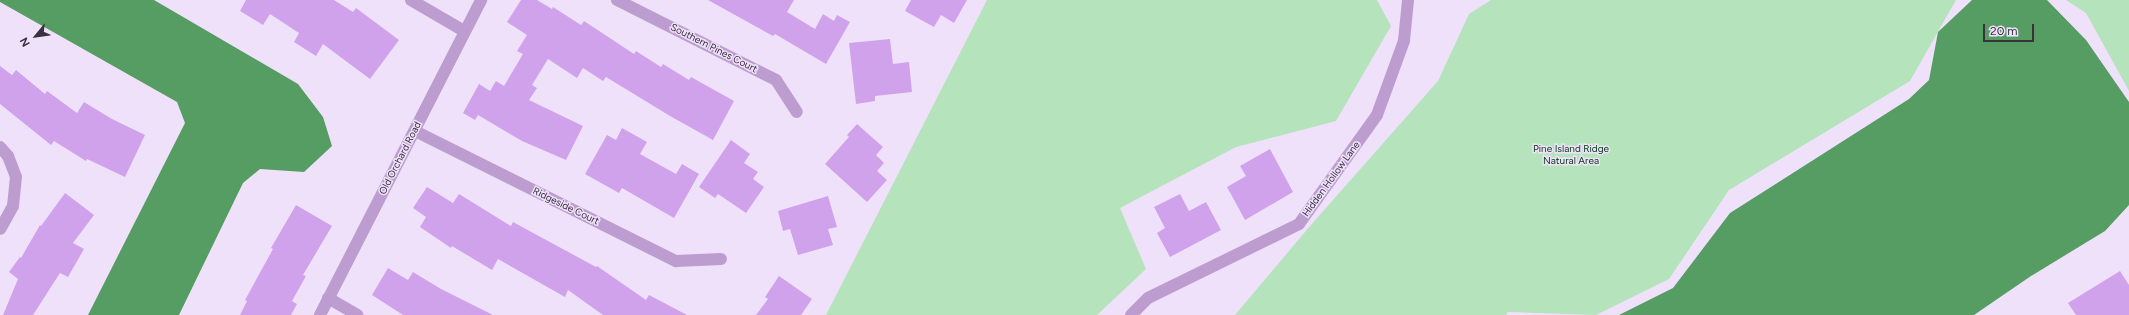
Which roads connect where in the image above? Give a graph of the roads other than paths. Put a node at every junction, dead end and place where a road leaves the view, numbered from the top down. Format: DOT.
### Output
graph roads {
  1 [pos="411,0"];
  2 [pos="481,0"];
  3 [pos="617,0"];
  4 [pos="1408,0"];
  5 [pos="464,31"];
  6 [pos="797,112"];
  7 [pos="414,131"];
  8 [pos="0,147"];
  9 [pos="0,230"];
  10 [pos="721,259"];
  11 [pos="328,298"];
  12 [pos="320,315"];
  13 [pos="358,315"];
  14 [pos="1131,315"];
  1 -- 5 [label="street"];
  2 -- 5 [label="street, Old Orchard Road"];
  3 -- 6 [label="street, Southern Pines Court"];
  4 -- 14 [label="street, Hidden Hollow Lane"];
  5 -- 7 [label="street, Old Orchard Road"];
  7 -- 10 [label="street, Ridgeside Court"];
  7 -- 11 [label="street, Old Orchard Road"];
  8 -- 9 [label="street"];
  11 -- 12 [label="street, Old Orchard Road"];
  11 -- 13 [label="street"];
}
